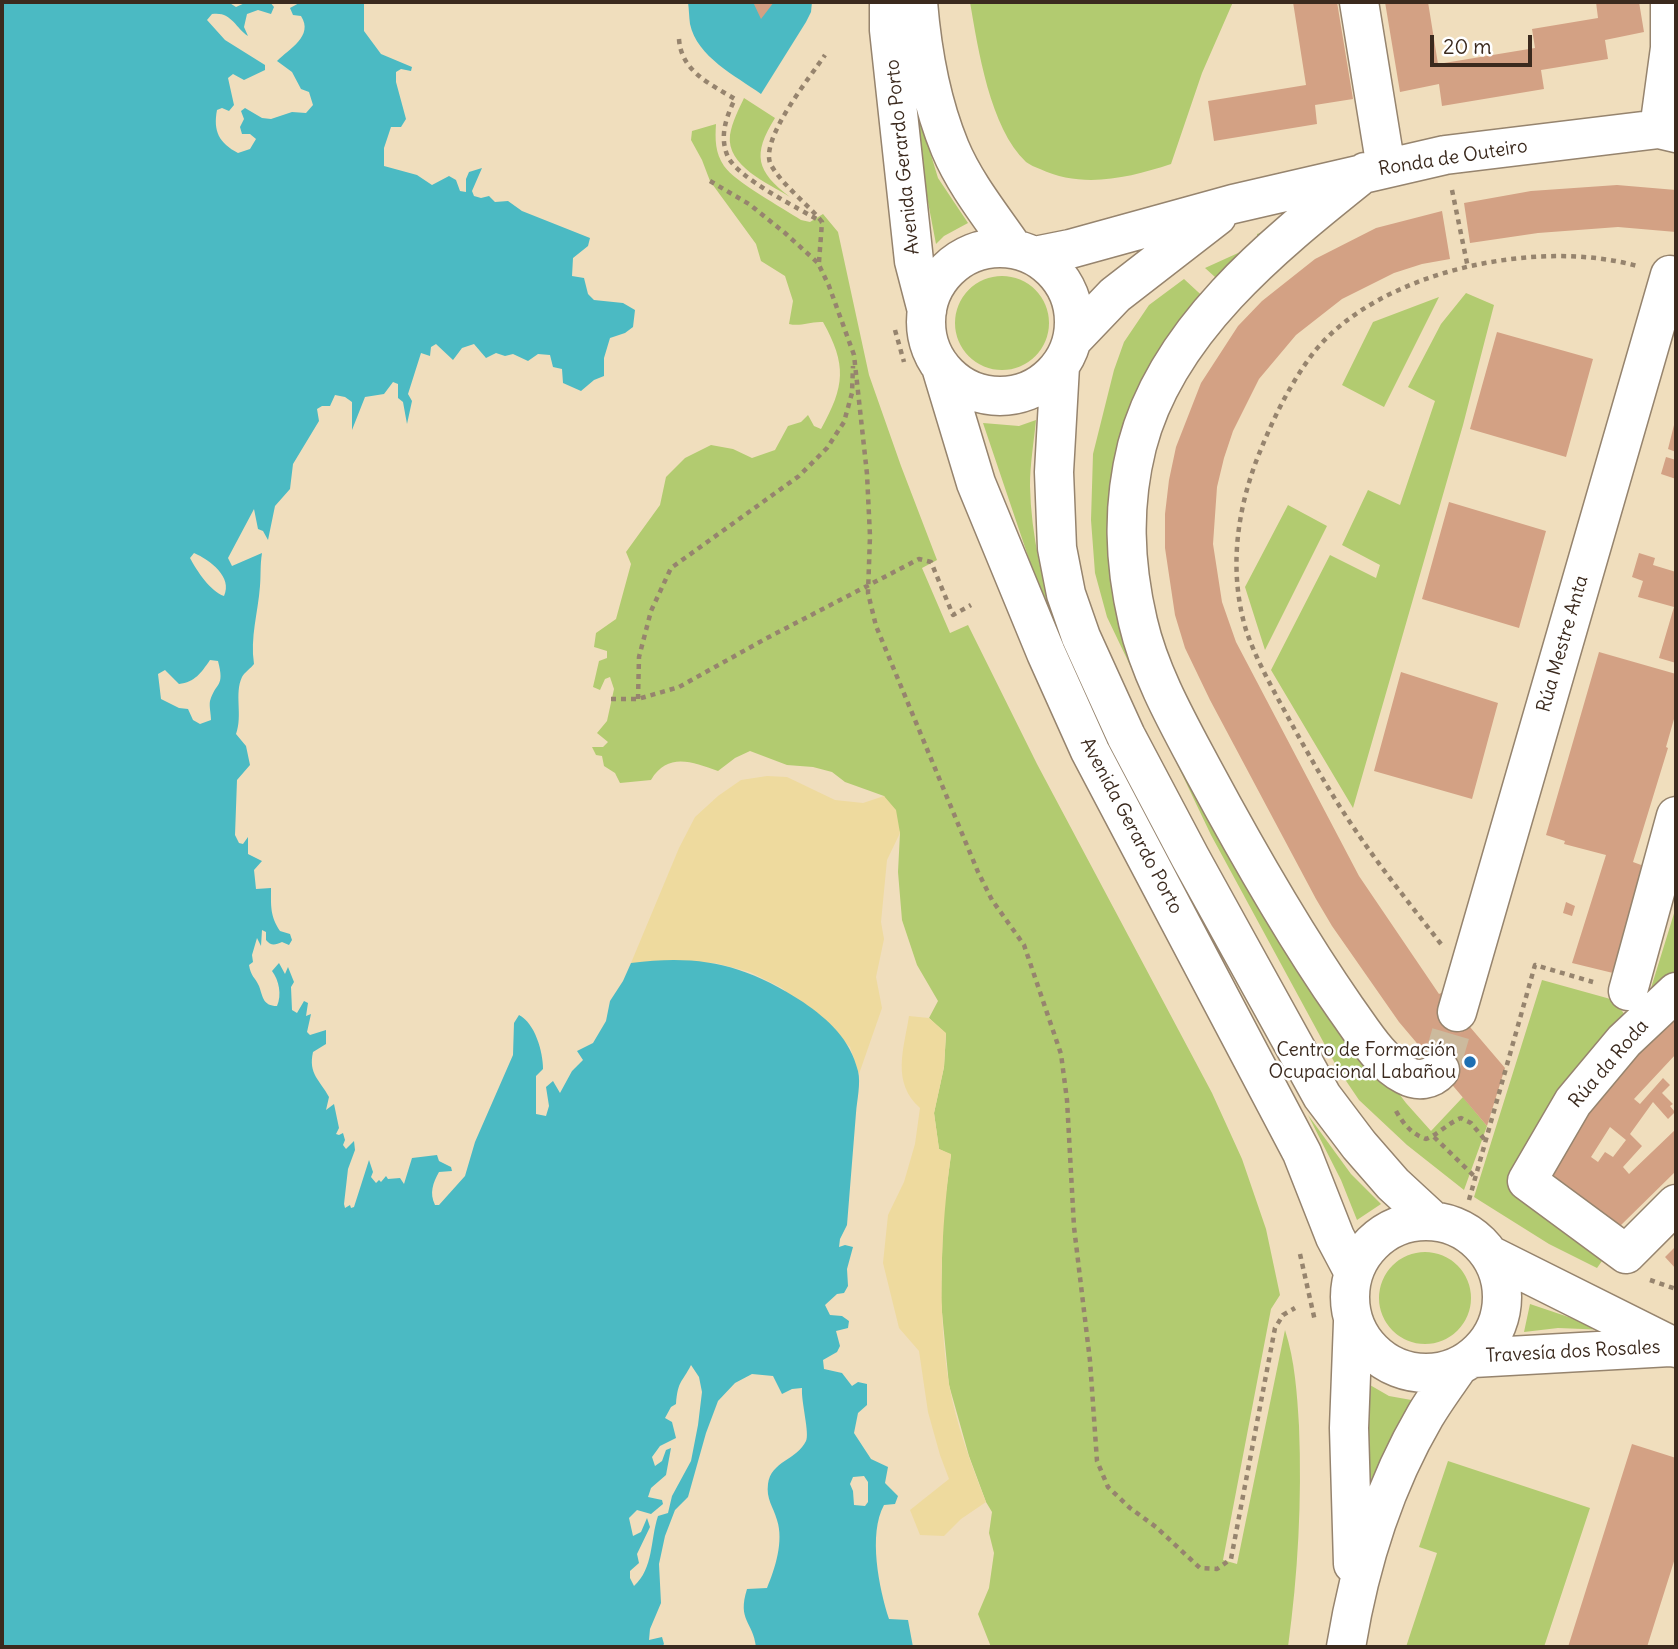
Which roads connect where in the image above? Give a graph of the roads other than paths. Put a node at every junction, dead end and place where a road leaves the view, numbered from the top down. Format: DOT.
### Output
graph roads {
  1 [pos="889,2"];
  2 [pos="918,2"];
  3 [pos="1359,2"];
  4 [pos="1670,2"];
  5 [pos="1668,131"];
  6 [pos="1375,170"];
  7 [pos="1233,204"];
  8 [pos="1024,252"];
  9 [pos="1673,276"];
  10 [pos="926,311"];
  11 [pos="1066,353"];
  12 [pos="941,367"];
  13 [pos="1671,833"];
  14 [pos="1628,991"];
  15 [pos="1676,992"];
  16 [pos="1462,995"];
  17 [pos="1423,1073"];
  18 [pos="1676,1205"];
  19 [pos="1432,1220"];
  20 [pos="1490,1255"];
  21 [pos="1353,1270"];
  22 [pos="1353,1322"];
  23 [pos="1675,1347"];
  24 [pos="1465,1362"];
  25 [pos="1354,1604"];
  26 [pos="1346,1647"];
  1 -- 10 [label="street, Avenida Gerardo Porto"];
  2 -- 8 [label="street, Avenida Gerardo Porto"];
  3 -- 6 [label="street"];
  4 -- 5 [label="street"];
  5 -- 6 [label="street, Ronda de Outeiro"];
  6 -- 7 [label="street, Ronda de Outeiro"];
  6 -- 17 [label="street"];
  7 -- 8 [label="street, Ronda de Outeiro"];
  7 -- 11 [label="street, Ronda de Outeiro"];
  8 -- 10 [label="street"];
  8 -- 11 [label="street"];
  9 -- 16 [label="street, Rúa Mestre Anta"];
  10 -- 12 [label="street"];
  11 -- 12 [label="street"];
  11 -- 19 [label="street, Avenida Gerardo Porto"];
  12 -- 21 [label="street, Avenida Gerardo Porto"];
  13 -- 14 [label="street"];
  15 -- 18 [label="street, Rúa da Roda"];
  19 -- 20 [label="street"];
  19 -- 21 [label="street"];
  20 -- 23 [label="street, Travesía dos Rosales"];
  20 -- 24 [label="street"];
  21 -- 22 [label="street"];
  22 -- 24 [label="street"];
  22 -- 25 [label="street"];
  23 -- 24 [label="street, Travesía dos Rosales"];
  24 -- 25 [label="street"];
  25 -- 26 [label="street"];
}
